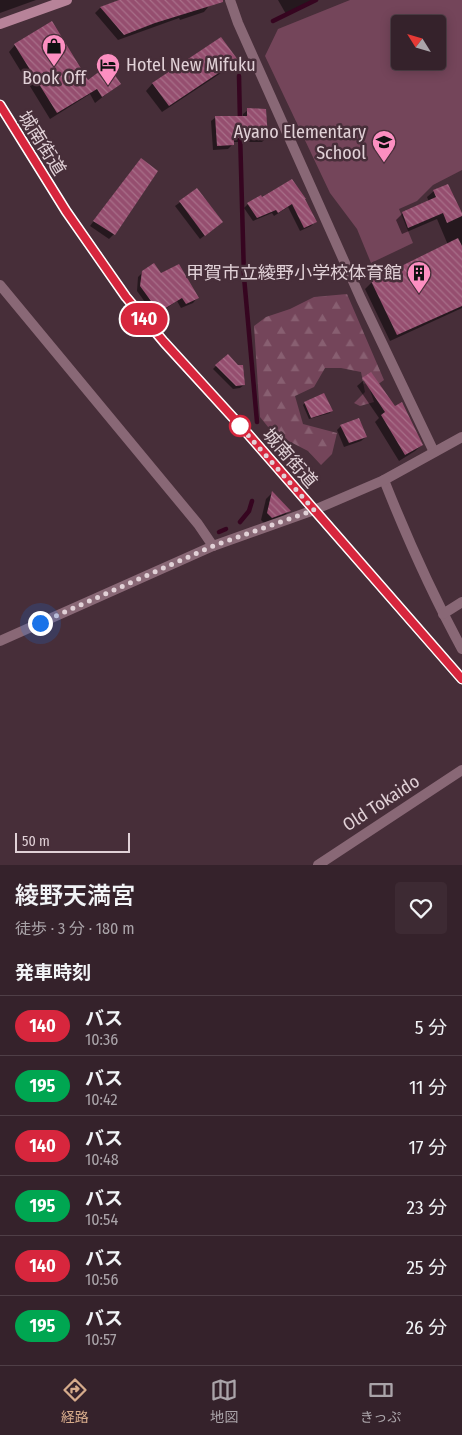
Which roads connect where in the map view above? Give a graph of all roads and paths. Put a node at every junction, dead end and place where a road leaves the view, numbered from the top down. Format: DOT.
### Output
graph roads {
  1 [pos="68,0"];
  2 [pos="230,0"];
  3 [pos="0,24"];
  4 [pos="0,105"];
  5 [pos="0,285"];
  6 [pos="462,437"];
  7 [pos="434,452"];
  8 [pos="384,480"];
  9 [pos="314,510"];
  10 [pos="213,546"];
  11 [pos="462,602"];
  12 [pos="443,614"];
  13 [pos="0,641"];
  14 [pos="462,649"];
  15 [pos="462,679"];
  16 [pos="462,770"];
  17 [pos="318,865"];
  1 -- 3 [label="street"];
  2 -- 7 [label="street"];
  4 -- 9 [label="street, 城南街道"];
  5 -- 10 [label="street"];
  6 -- 7 [label="street"];
  7 -- 8 [label="street"];
  8 -- 9 [label="street"];
  8 -- 12 [label="street"];
  9 -- 10 [label="street"];
  9 -- 15 [label="street, 城南街道"];
  10 -- 13 [label="street"];
  11 -- 12 [label="street"];
  12 -- 14 [label="street"];
  16 -- 17 [label="street, Old Tokaido"];
}
